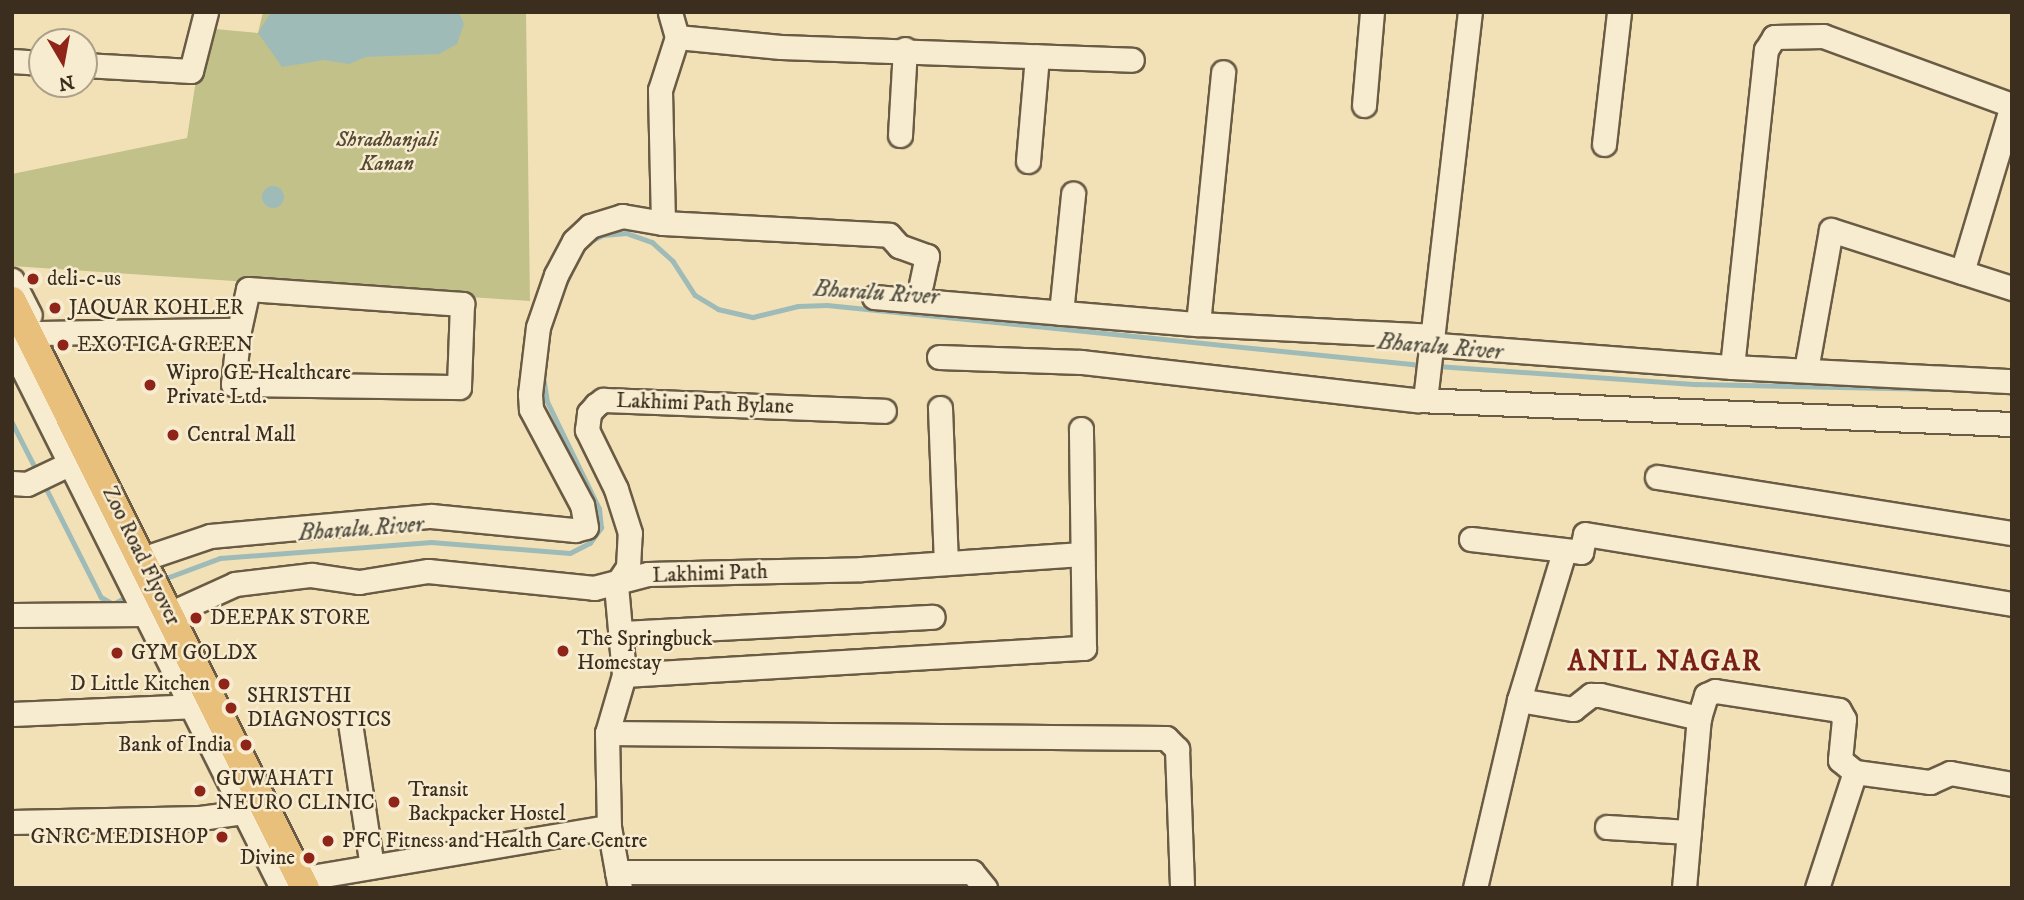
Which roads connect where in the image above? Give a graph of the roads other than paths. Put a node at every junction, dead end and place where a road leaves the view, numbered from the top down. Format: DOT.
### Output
graph roads {
  1 [pos="206,12"];
  2 [pos="670,12"];
  3 [pos="1372,12"];
  4 [pos="1470,12"];
  5 [pos="1619,12"];
  6 [pos="677,37"];
  7 [pos="905,49"];
  8 [pos="1037,55"];
  9 [pos="1132,60"];
  10 [pos="98,66"];
  11 [pos="1223,72"];
  12 [pos="1364,105"];
  13 [pos="2012,105"];
  14 [pos="900,135"];
  15 [pos="1604,144"];
  16 [pos="1028,161"];
  17 [pos="1073,194"];
  18 [pos="663,223"];
  19 [pos="1962,272"];
  20 [pos="12,280"];
  21 [pos="921,284"];
  22 [pos="2012,288"];
  23 [pos="874,297"];
  24 [pos="12,301"];
  25 [pos="1061,313"];
  26 [pos="1198,324"];
  27 [pos="26,330"];
  28 [pos="239,330"];
  29 [pos="1431,336"];
  30 [pos="12,347"];
  31 [pos="939,357"];
  32 [pos="1732,367"];
  33 [pos="1806,370"];
  34 [pos="2012,381"];
  35 [pos="1425,400"];
  36 [pos="940,408"];
  37 [pos="884,411"];
  38 [pos="2012,424"];
  39 [pos="1081,429"];
  40 [pos="71,463"];
  41 [pos="1657,477"];
  42 [pos="31,480"];
  43 [pos="2012,533"];
  44 [pos="1471,539"];
  45 [pos="1564,552"];
  46 [pos="1081,554"];
  47 [pos="155,558"];
  48 [pos="946,563"];
  49 [pos="616,585"];
  50 [pos="176,602"];
  51 [pos="2012,604"];
  52 [pos="144,610"];
  53 [pos="12,615"];
  54 [pos="933,617"];
  55 [pos="623,633"];
  56 [pos="624,675"];
  57 [pos="1519,700"];
  58 [pos="192,706"];
  59 [pos="12,714"];
  60 [pos="1699,718"];
  61 [pos="350,723"];
  62 [pos="607,733"];
  63 [pos="1855,772"];
  64 [pos="2012,784"];
  65 [pos="244,812"];
  66 [pos="12,822"];
  67 [pos="610,827"];
  68 [pos="1607,827"];
  69 [pos="1689,832"];
  70 [pos="372,866"];
  71 [pos="618,880"];
  72 [pos="983,883"];
  73 [pos="307,885"];
  74 [pos="282,888"];
  75 [pos="1182,888"];
  76 [pos="1475,888"];
  77 [pos="1684,888"];
  78 [pos="1817,888"];
  1 -- 10 [label="street"];
  2 -- 6 [label="street"];
  3 -- 12 [label="street"];
  4 -- 29 [label="street"];
  5 -- 15 [label="street"];
  6 -- 7 [label="street"];
  6 -- 18 [label="street"];
  7 -- 8 [label="street"];
  7 -- 14 [label="street"];
  8 -- 9 [label="street"];
  8 -- 16 [label="street"];
  11 -- 26 [label="street"];
  13 -- 19 [label="street"];
  13 -- 32 [label="street"];
  17 -- 25 [label="street"];
  18 -- 21 [label="street"];
  18 -- 47 [label="street"];
  19 -- 22 [label="street"];
  19 -- 33 [label="street"];
  20 -- 27 [label="street"];
  23 -- 25 [label="street"];
  24 -- 73 [label="main road, Zoo Road Flyover"];
  25 -- 26 [label="street"];
  26 -- 29 [label="street"];
  27 -- 28 [label="street"];
  27 -- 47 [label="street"];
  27 -- 73 [label="main road, Zoo Road Flyover"];
  28 -- 28 [label="street"];
  29 -- 32 [label="street"];
  29 -- 35 [label="street"];
  30 -- 40 [label="street"];
  31 -- 35 [label="street"];
  32 -- 33 [label="street"];
  33 -- 34 [label="street"];
  35 -- 38 [label="street"];
  36 -- 48 [label="street"];
  37 -- 49 [label="street, Lakhimi Path Bylane"];
  39 -- 46 [label="street"];
  40 -- 42 [label="street"];
  40 -- 52 [label="street"];
  41 -- 43 [label="street"];
  44 -- 45 [label="street"];
  45 -- 51 [label="street"];
  45 -- 57 [label="street"];
  46 -- 48 [label="street, Lakhimi Path"];
  46 -- 56 [label="street"];
  47 -- 50 [label="street"];
  48 -- 49 [label="street, Lakhimi Path"];
  49 -- 50 [label="street, Lakhimi Path"];
  49 -- 55 [label="street"];
  50 -- 73 [label="street"];
  52 -- 53 [label="street"];
  52 -- 58 [label="street"];
  54 -- 55 [label="street"];
  55 -- 56 [label="street"];
  56 -- 62 [label="street"];
  57 -- 60 [label="street"];
  57 -- 76 [label="street"];
  58 -- 59 [label="street"];
  58 -- 65 [label="street"];
  60 -- 63 [label="street"];
  60 -- 69 [label="street"];
  61 -- 70 [label="street"];
  62 -- 67 [label="street"];
  62 -- 75 [label="street"];
  63 -- 64 [label="street"];
  63 -- 78 [label="street"];
  65 -- 66 [label="street"];
  65 -- 74 [label="street"];
  67 -- 70 [label="street"];
  67 -- 71 [label="street"];
  68 -- 69 [label="street"];
  69 -- 77 [label="street"];
  70 -- 73 [label="street"];
  71 -- 72 [label="street"];
}
